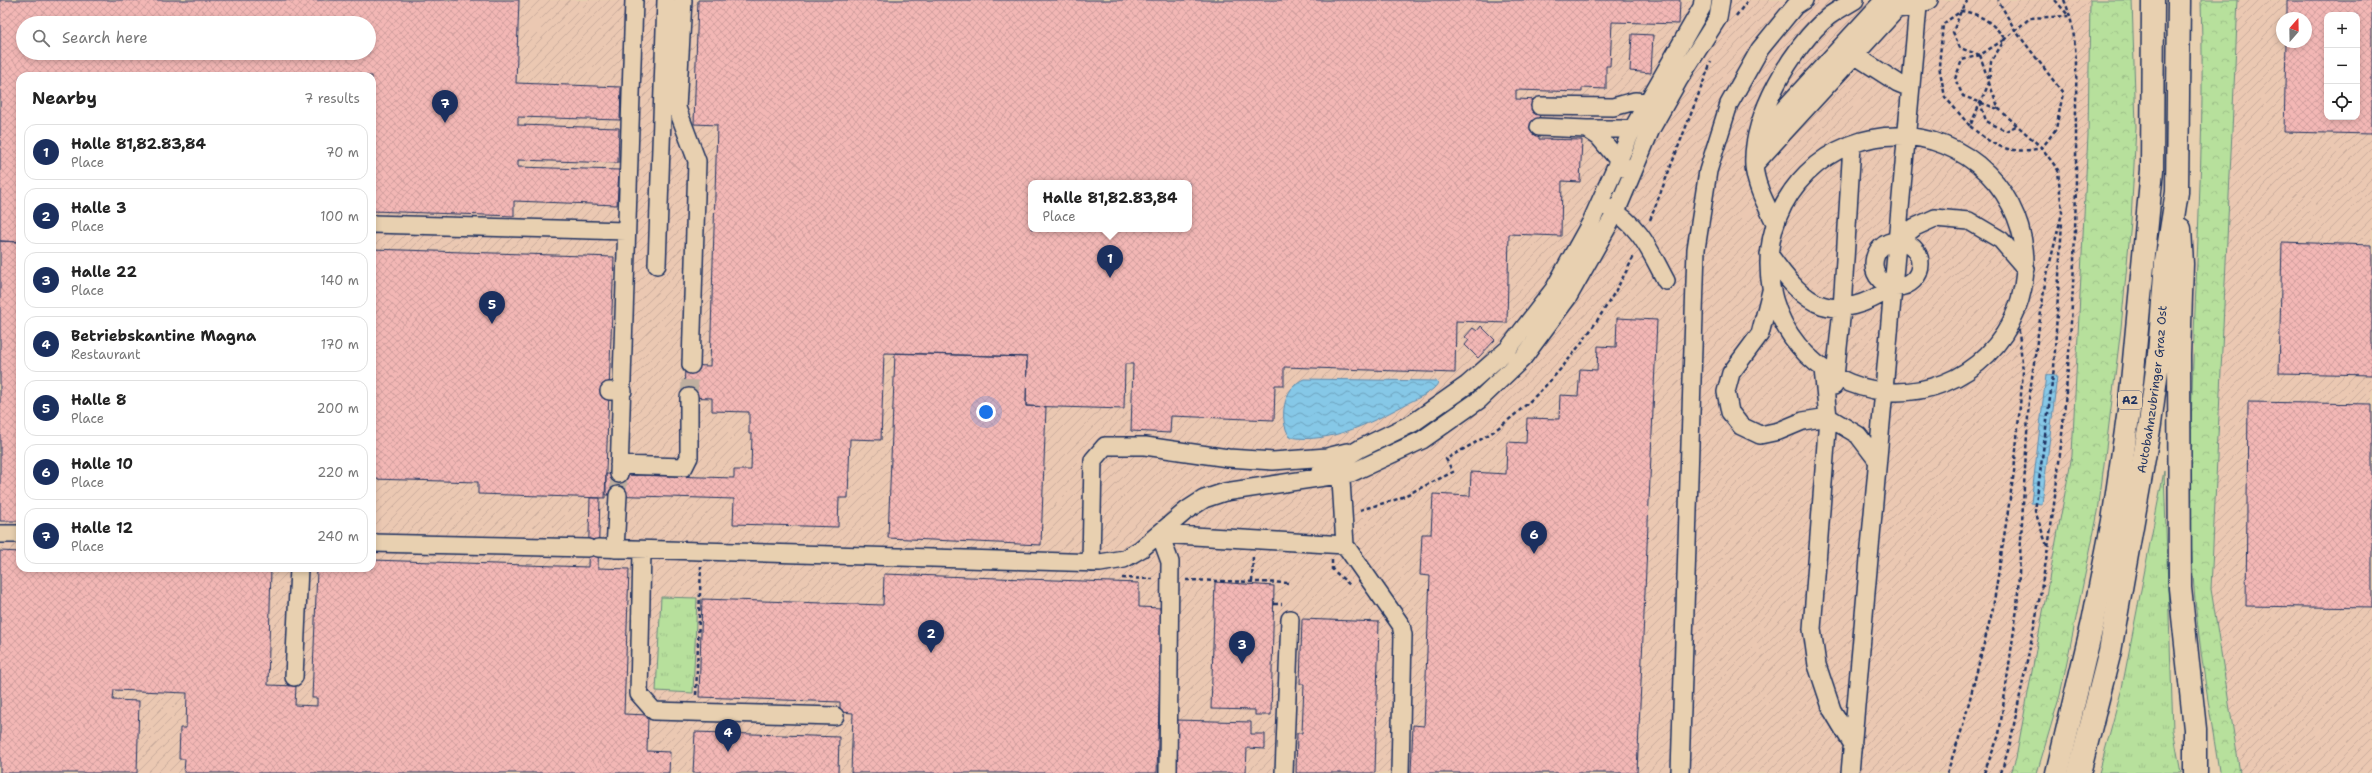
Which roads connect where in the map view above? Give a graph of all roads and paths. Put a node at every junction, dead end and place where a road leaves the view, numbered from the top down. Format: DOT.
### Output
graph roads {
  1 [pos="634,0"];
  2 [pos="666,0"];
  3 [pos="683,0"];
  4 [pos="1703,0"];
  5 [pos="1721,0"];
  6 [pos="1804,0"];
  7 [pos="1855,0"];
  8 [pos="1884,0"];
  9 [pos="1898,0"];
  10 [pos="1968,0"];
  11 [pos="1998,0"];
  12 [pos="2055,0"];
  13 [pos="2064,0"];
  14 [pos="2153,0"];
  15 [pos="2179,0"];
  16 [pos="1919,2"];
  17 [pos="1961,11"];
  18 [pos="2068,16"];
  19 [pos="2015,30"];
  20 [pos="2005,39"];
  21 [pos="1848,51"];
  22 [pos="1980,55"];
  23 [pos="1989,83"];
  24 [pos="1910,88"];
  25 [pos="1648,102"];
  26 [pos="1980,102"];
  27 [pos="1665,104"];
  28 [pos="1540,106"];
  29 [pos="1999,109"];
  30 [pos="1970,126"];
  31 [pos="2016,126"];
  32 [pos="1539,127"];
  33 [pos="1633,128"];
  34 [pos="1586,129"];
  35 [pos="1651,130"];
  36 [pos="1906,136"];
  37 [pos="1756,139"];
  38 [pos="1852,145"];
  39 [pos="2042,148"];
  40 [pos="1618,161"];
  41 [pos="1754,165"];
  42 [pos="1632,175"];
  43 [pos="2177,192"];
  44 [pos="1600,204"];
  45 [pos="1616,212"];
  46 [pos="2062,213"];
  47 [pos="1775,223"];
  48 [pos="376,224"];
  49 [pos="626,230"];
  50 [pos="1897,241"];
  51 [pos="1636,252"];
  52 [pos="1769,254"];
  53 [pos="657,265"];
  54 [pos="2026,269"];
  55 [pos="1666,281"];
  56 [pos="1894,287"];
  57 [pos="1771,291"];
  58 [pos="1842,309"];
  59 [pos="2017,312"];
  60 [pos="691,365"];
  61 [pos="1829,372"];
  62 [pos="1884,392"];
  63 [pos="689,397"];
  64 [pos="1828,417"];
  65 [pos="1361,448"];
  66 [pos="1877,460"];
  67 [pos="1340,468"];
  68 [pos="618,495"];
  69 [pos="1343,514"];
  70 [pos="0,534"];
  71 [pos="16,534"];
  72 [pos="1160,534"];
  73 [pos="1254,539"];
  74 [pos="376,543"];
  75 [pos="1345,545"];
  76 [pos="615,549"];
  77 [pos="2048,549"];
  78 [pos="642,550"];
  79 [pos="701,552"];
  80 [pos="1091,563"];
  81 [pos="299,572"];
  82 [pos="1114,577"];
  83 [pos="1170,579"];
  84 [pos="1252,582"];
  85 [pos="1292,583"];
  86 [pos="1290,619"];
  87 [pos="294,676"];
  88 [pos="696,712"];
  89 [pos="835,716"];
  90 [pos="2195,729"];
  91 [pos="1853,745"];
  92 [pos="1168,773"];
  93 [pos="1284,773"];
  94 [pos="1400,773"];
  95 [pos="1680,773"];
  96 [pos="1850,773"];
  97 [pos="1947,773"];
  98 [pos="1984,773"];
  99 [pos="2001,773"];
  100 [pos="2057,773"];
  101 [pos="2079,773"];
  102 [pos="2195,773"];
  103 [pos="2206,773"];
  1 -- 49 [label="lane"];
  2 -- 53 [label="lane"];
  3 -- 60 [label="lane"];
  4 -- 25 [label="lane"];
  5 -- 27 [label="lane"];
  6 -- 95 [label="lane"];
  7 -- 37 [label="lane"];
  8 -- 21 [label="lane"];
  9 -- 16 [label="lane"];
  10 -- 17 [label="path"];
  11 -- 19 [label="path"];
  12 -- 18 [label="path"];
  13 -- 18 [label="path"];
  14 -- 100 [label="highway, Autobahnzubringer Graz Ost / A2"];
  15 -- 43 [label="highway, Autobahnzubringer Graz Ost / A2"];
  16 -- 21 [label="lane"];
  16 -- 24 [label="lane"];
  17 -- 20 [label="path"];
  17 -- 22 [label="path"];
  17 -- 30 [label="path"];
  18 -- 19 [label="path"];
  18 -- 77 [label="path"];
  19 -- 20 [label="path"];
  19 -- 39 [label="path"];
  20 -- 22 [label="path"];
  20 -- 23 [label="path"];
  21 -- 24 [label="lane"];
  21 -- 37 [label="lane"];
  21 -- 41 [label="lane"];
  22 -- 23 [label="path"];
  22 -- 26 [label="path"];
  23 -- 26 [label="path"];
  23 -- 29 [label="path"];
  24 -- 36 [label="lane"];
  25 -- 27 [label="lane"];
  25 -- 28 [label="lane"];
  25 -- 33 [label="lane"];
  26 -- 29 [label="path"];
  26 -- 30 [label="path"];
  26 -- 31 [label="path"];
  27 -- 35 [label="lane"];
  29 -- 31 [label="path"];
  30 -- 39 [label="path"];
  31 -- 39 [label="path"];
  32 -- 34 [label="lane"];
  33 -- 34 [label="lane"];
  33 -- 35 [label="lane"];
  33 -- 40 [label="lane"];
  34 -- 40 [label="lane"];
  35 -- 42 [label="lane"];
  36 -- 38 [label="lane"];
  36 -- 50 [label="lane"];
  36 -- 54 [label="lane"];
  37 -- 41 [label="lane"];
  38 -- 47 [label="lane"];
  38 -- 58 [label="lane"];
  39 -- 46 [label="path"];
  40 -- 42 [label="lane"];
  40 -- 44 [label="lane"];
  41 -- 47 [label="lane"];
  42 -- 45 [label="lane"];
  43 -- 90 [label="highway"];
  43 -- 101 [label="highway, Autobahnzubringer Graz Ost / A2"];
  44 -- 45 [label="lane"];
  44 -- 65 [label="lane"];
  45 -- 55 [label="lane"];
  45 -- 67 [label="lane"];
  46 -- 77 [label="path"];
  46 -- 98 [label="path"];
  47 -- 52 [label="lane"];
  48 -- 49 [label="lane"];
  49 -- 63 [label="lane"];
  50 -- 54 [label="lane"];
  50 -- 56 [label="lane"];
  50 -- 56 [label="lane"];
  51 -- 69 [label="path"];
  52 -- 57 [label="lane"];
  52 -- 58 [label="lane"];
  54 -- 59 [label="lane"];
  56 -- 58 [label="lane"];
  56 -- 62 [label="lane"];
  57 -- 61 [label="lane"];
  57 -- 64 [label="lane"];
  58 -- 61 [label="lane"];
  59 -- 62 [label="lane"];
  59 -- 97 [label="path"];
  61 -- 62 [label="lane"];
  61 -- 64 [label="lane"];
  62 -- 66 [label="lane"];
  64 -- 66 [label="lane"];
  64 -- 91 [label="lane"];
  65 -- 67 [label="lane"];
  65 -- 80 [label="lane"];
  66 -- 91 [label="lane"];
  67 -- 69 [label="lane"];
  67 -- 72 [label="lane"];
  68 -- 76 [label="lane"];
  69 -- 75 [label="lane"];
  70 -- 71 [label="lane"];
  72 -- 73 [label="lane"];
  72 -- 80 [label="lane"];
  72 -- 83 [label="lane"];
  73 -- 75 [label="lane"];
  73 -- 84 [label="path"];
  74 -- 76 [label="lane"];
  75 -- 94 [label="lane"];
  76 -- 78 [label="lane"];
  77 -- 99 [label="path"];
  78 -- 79 [label="lane"];
  78 -- 88 [label="lane"];
  79 -- 80 [label="lane"];
  79 -- 88 [label="path"];
  81 -- 87 [label="lane"];
  82 -- 83 [label="path"];
  83 -- 84 [label="path"];
  83 -- 92 [label="lane"];
  84 -- 85 [label="path"];
  86 -- 93 [label="lane"];
  88 -- 89 [label="lane"];
  90 -- 102 [label="highway"];
  90 -- 103 [label="highway"];
  91 -- 96 [label="lane"];
}
